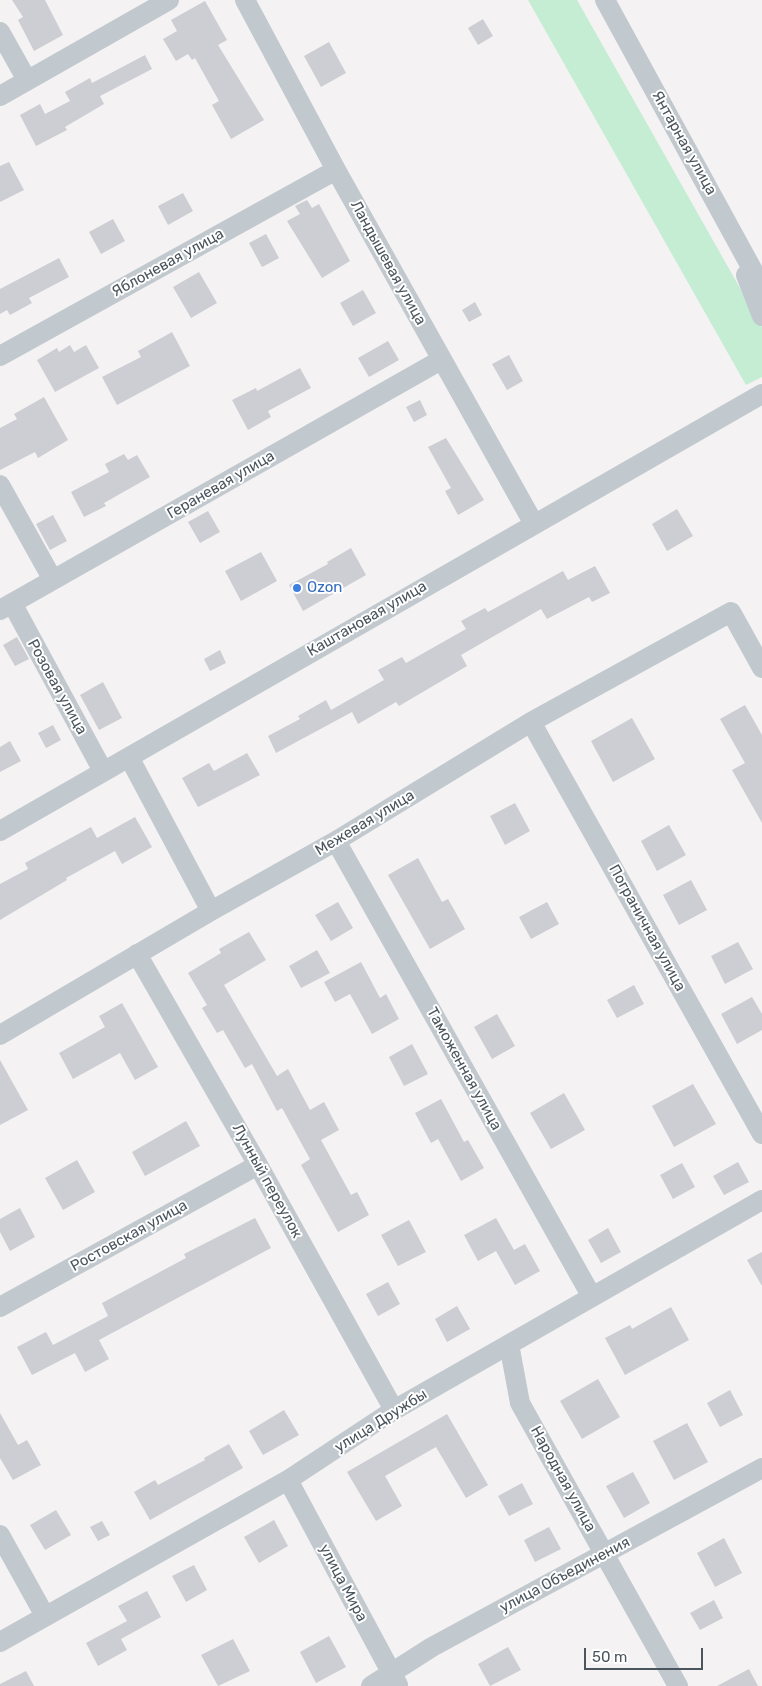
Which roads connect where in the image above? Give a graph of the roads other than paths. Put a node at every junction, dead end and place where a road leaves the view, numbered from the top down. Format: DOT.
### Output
graph roads {
  1 [pos="169,0"];
  2 [pos="245,0"];
  3 [pos="605,0"];
  4 [pos="0,32"];
  5 [pos="27,80"];
  6 [pos="0,96"];
  7 [pos="336,170"];
  8 [pos="734,232"];
  9 [pos="762,287"];
  10 [pos="762,316"];
  11 [pos="0,356"];
  12 [pos="441,360"];
  13 [pos="762,382"];
  14 [pos="762,394"];
  15 [pos="762,402"];
  16 [pos="736,410"];
  17 [pos="0,485"];
  18 [pos="534,524"];
  19 [pos="53,580"];
  20 [pos="6,606"];
  21 [pos="762,668"];
  22 [pos="531,722"];
  23 [pos="129,757"];
  24 [pos="103,771"];
  25 [pos="0,831"];
  26 [pos="336,841"];
  27 [pos="211,911"];
  28 [pos="137,954"];
  29 [pos="0,1036"];
  30 [pos="762,1134"];
  31 [pos="258,1165"];
  32 [pos="762,1200"];
  33 [pos="592,1297"];
  34 [pos="0,1307"];
  35 [pos="509,1344"];
  36 [pos="394,1410"];
  37 [pos="762,1468"];
  38 [pos="288,1480"];
  39 [pos="0,1534"];
  40 [pos="605,1554"];
  41 [pos="45,1616"];
  42 [pos="0,1642"];
  43 [pos="396,1680"];
  44 [pos="372,1686"];
  45 [pos="678,1686"];
  1 -- 5 [label="street"];
  2 -- 7 [label="street, Ландышевая улица"];
  3 -- 8 [label="street, Янтарная улица"];
  4 -- 5 [label="street"];
  5 -- 6 [label="street"];
  7 -- 11 [label="street, Яблоневая улица"];
  7 -- 12 [label="street, Ландышевая улица"];
  8 -- 9 [label="street, Янтарная улица"];
  8 -- 10 [label="street"];
  12 -- 18 [label="street, Ландышевая улица"];
  12 -- 19 [label="street, Гераневая улица"];
  13 -- 16 [label="street"];
  14 -- 16 [label="street"];
  15 -- 16 [label="street"];
  16 -- 18 [label="street, Каштановая улица"];
  17 -- 19 [label="street"];
  18 -- 23 [label="street, Каштановая улица"];
  19 -- 20 [label="street, Гераневая улица"];
  20 -- 24 [label="street, Розовая улица"];
  21 -- 22 [label="street, Межевая улица"];
  22 -- 26 [label="street, Межевая улица"];
  22 -- 30 [label="street, Пограничная улица"];
  23 -- 24 [label="street, Каштановая улица"];
  23 -- 27 [label="street"];
  24 -- 25 [label="street, Каштановая улица"];
  26 -- 27 [label="street, Межевая улица"];
  26 -- 33 [label="street, Таможенная улица"];
  27 -- 28 [label="street, Межевая улица"];
  28 -- 29 [label="street, Межевая улица"];
  28 -- 31 [label="street, Лунный переулок"];
  31 -- 34 [label="street, Ростовская улица"];
  31 -- 36 [label="street, Лунный переулок"];
  32 -- 33 [label="street, улица Дружбы"];
  33 -- 35 [label="street, улица Дружбы"];
  35 -- 36 [label="street, улица Дружбы"];
  35 -- 40 [label="street, Народная улица"];
  36 -- 38 [label="street, улица Дружбы"];
  37 -- 40 [label="street, улица Объединения"];
  38 -- 41 [label="street, улица Дружбы"];
  38 -- 43 [label="street, улица Мира"];
  39 -- 41 [label="street"];
  40 -- 43 [label="street, улица Объединения"];
  40 -- 45 [label="street, Народная улица"];
  41 -- 42 [label="street, улица Дружбы"];
  43 -- 44 [label="street, улица Объединения"];
}
